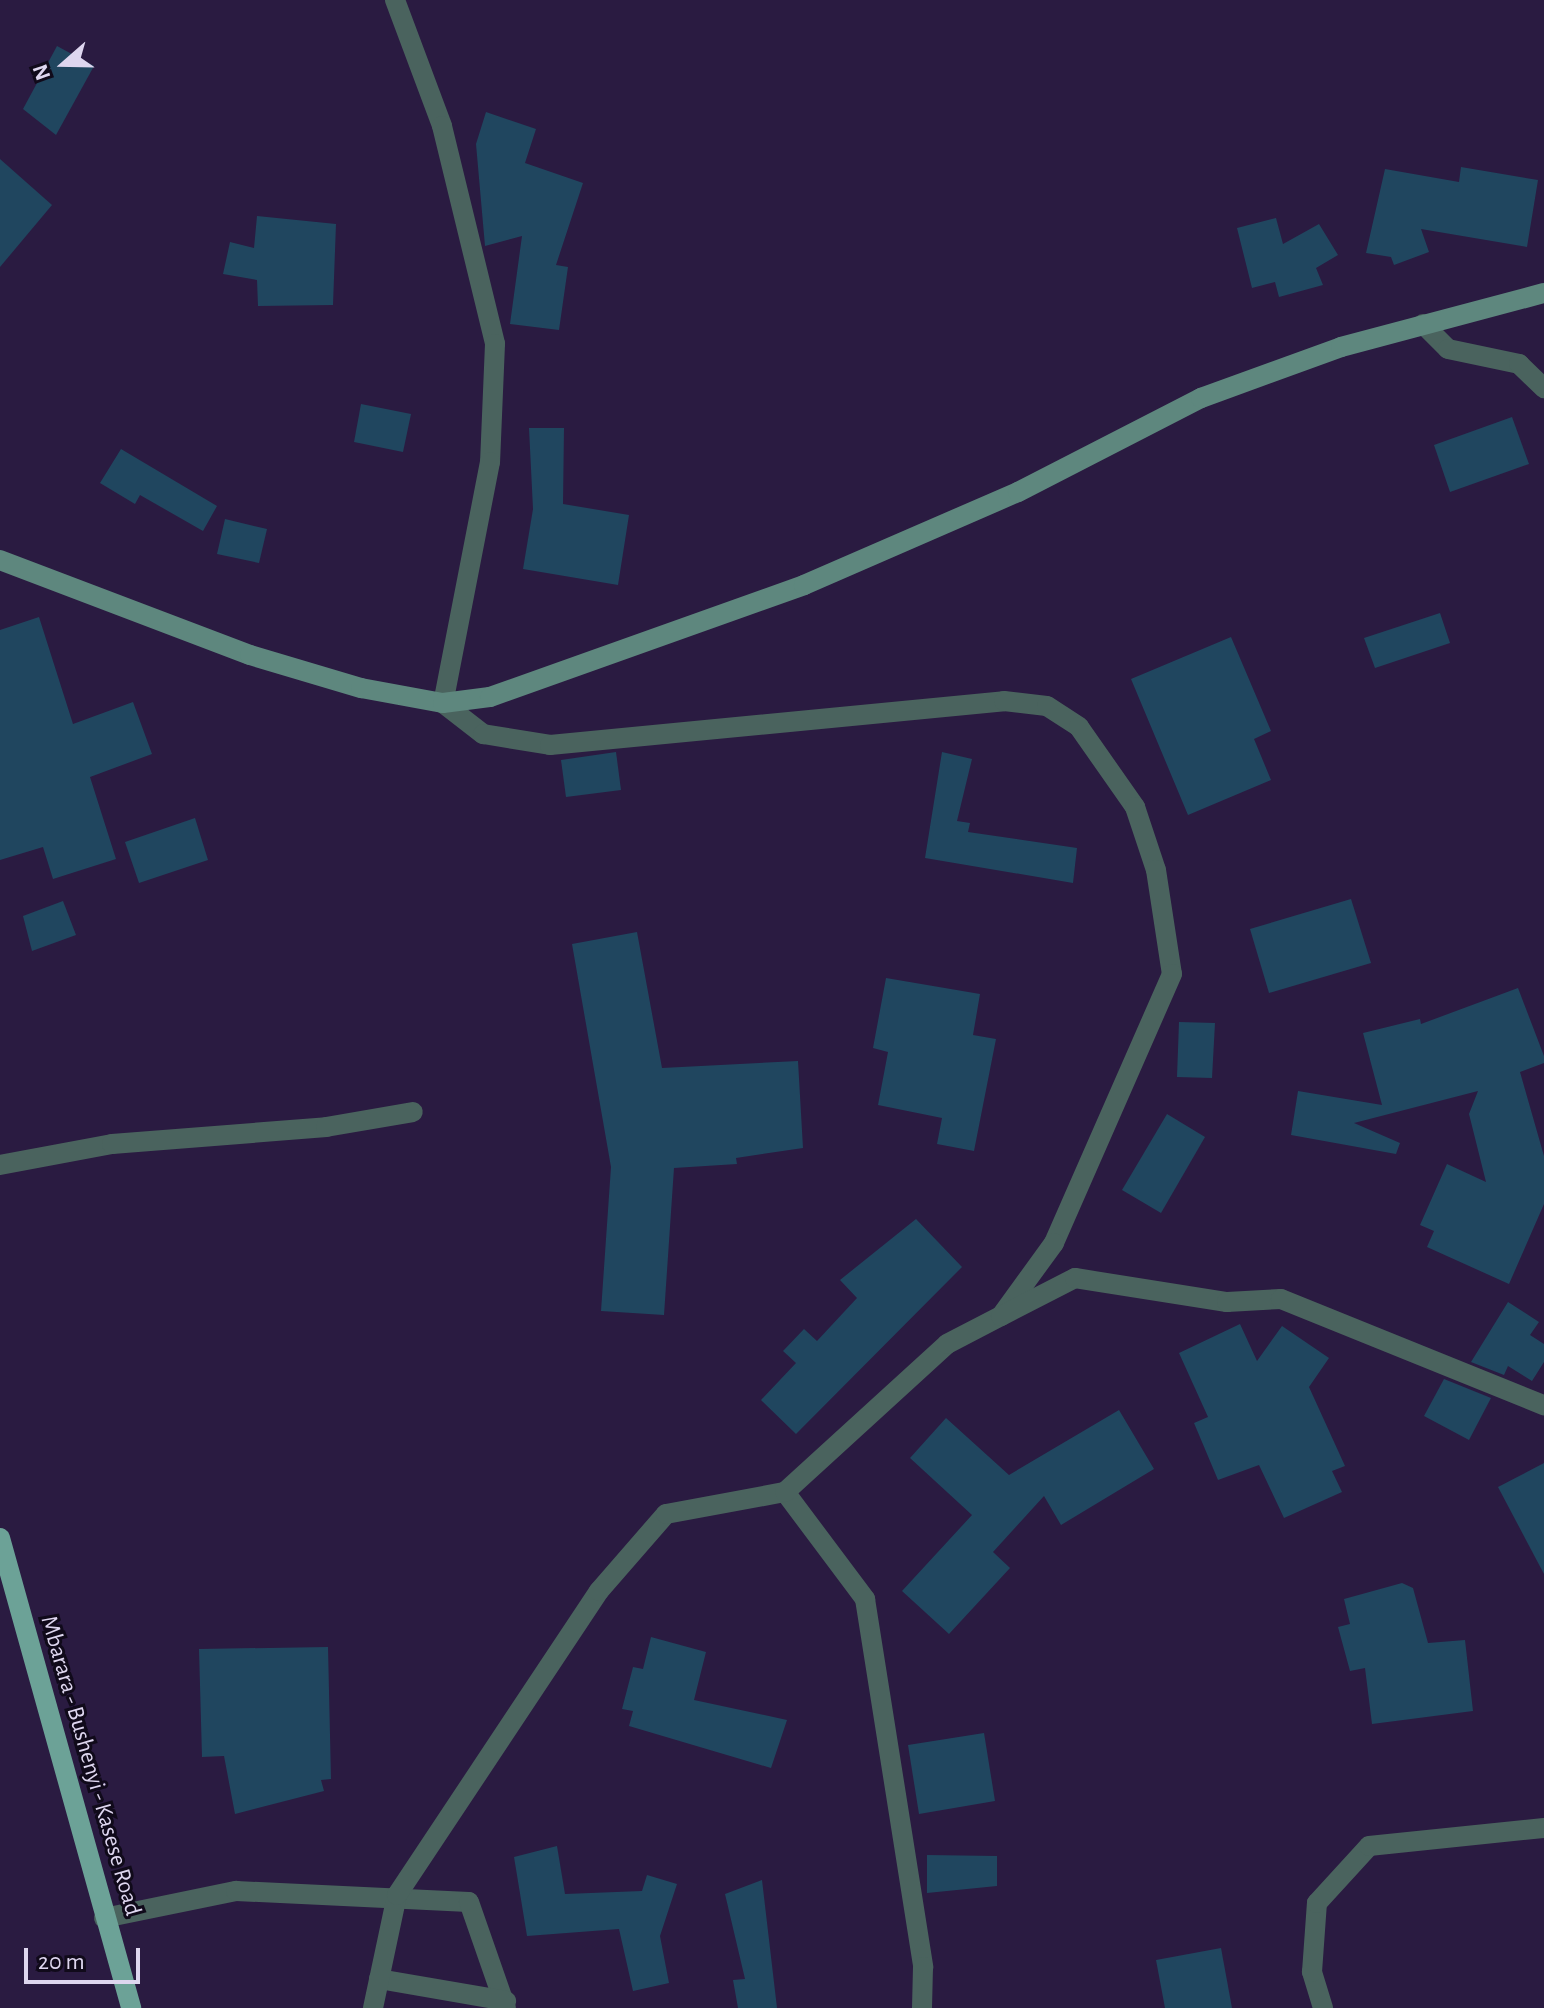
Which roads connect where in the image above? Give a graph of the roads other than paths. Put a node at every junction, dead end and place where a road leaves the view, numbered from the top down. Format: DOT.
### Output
graph roads {
  1 [pos="395,0"];
  2 [pos="1544,293"];
  3 [pos="1423,324"];
  4 [pos="1544,388"];
  5 [pos="0,560"];
  6 [pos="443,703"];
  7 [pos="413,1112"];
  8 [pos="0,1165"];
  9 [pos="1001,1316"];
  10 [pos="1544,1405"];
  11 [pos="785,1492"];
  12 [pos="0,1538"];
  13 [pos="1544,1828"];
  14 [pos="397,1895"];
  15 [pos="104,1918"];
  16 [pos="379,1979"];
  17 [pos="506,2005"];
  18 [pos="131,2008"];
  19 [pos="373,2008"];
  20 [pos="922,2008"];
  21 [pos="1323,2008"];
  1 -- 6 [label="street"];
  2 -- 3 [label="main road"];
  3 -- 4 [label="street"];
  3 -- 6 [label="main road"];
  5 -- 6 [label="main road"];
  6 -- 9 [label="street"];
  7 -- 8 [label="street"];
  9 -- 10 [label="street"];
  9 -- 11 [label="street"];
  11 -- 14 [label="street"];
  11 -- 20 [label="street"];
  12 -- 15 [label="main road, Mbarara - Bushenyi - Kasese Road"];
  13 -- 21 [label="street"];
  14 -- 15 [label="street"];
  14 -- 16 [label="street"];
  14 -- 17 [label="street"];
  15 -- 18 [label="main road, Mbarara - Bushenyi - Kasese Road"];
  16 -- 17 [label="street"];
  16 -- 19 [label="street"];
}
